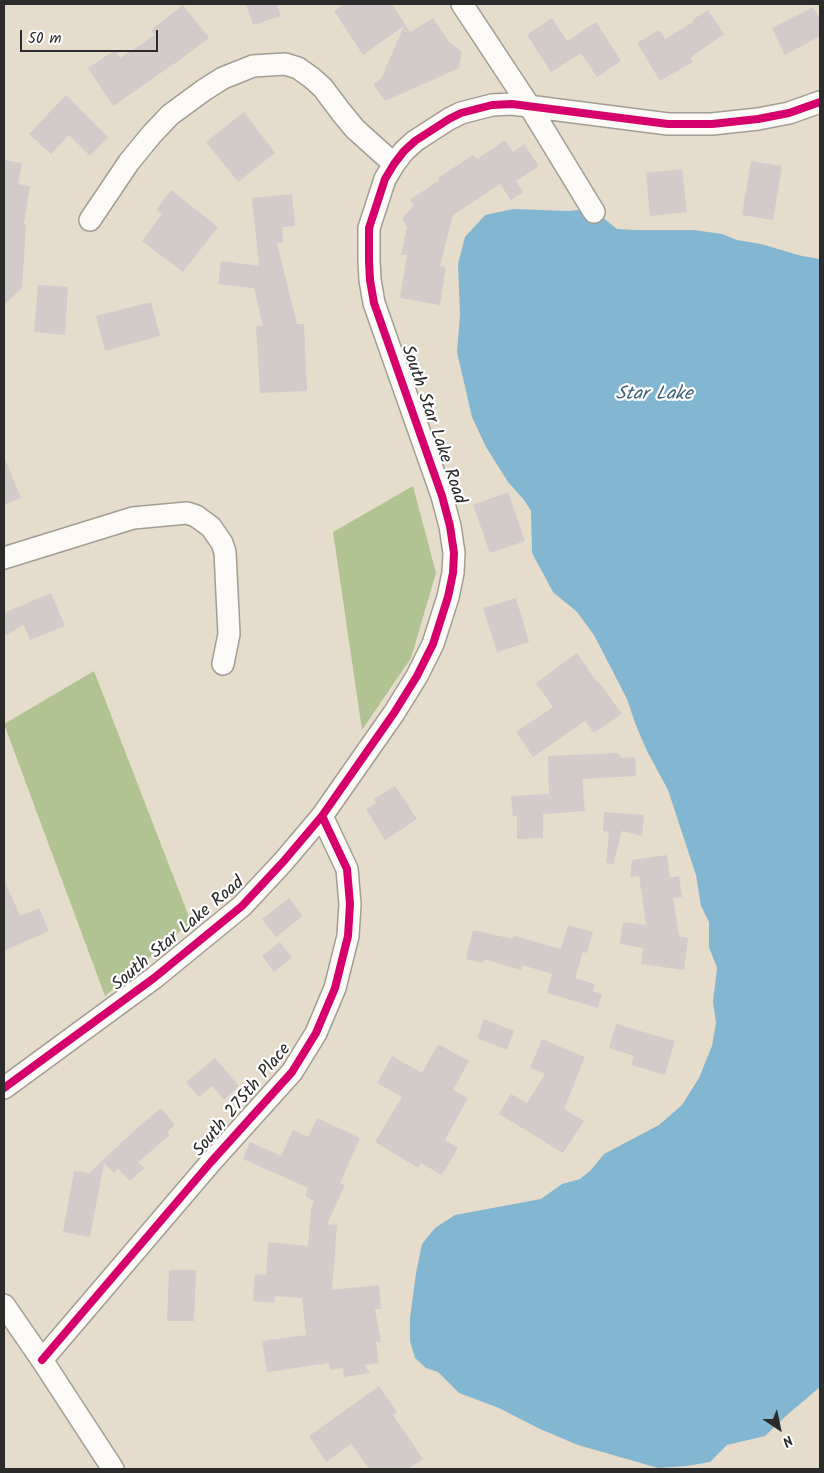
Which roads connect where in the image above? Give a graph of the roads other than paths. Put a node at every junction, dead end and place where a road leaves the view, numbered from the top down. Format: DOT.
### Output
graph roads {
  1 [pos="462,4"];
  2 [pos="820,102"];
  3 [pos="530,107"];
  4 [pos="394,164"];
  5 [pos="594,212"];
  6 [pos="90,220"];
  7 [pos="4,558"];
  8 [pos="223,664"];
  9 [pos="322,816"];
  10 [pos="4,1088"];
  11 [pos="4,1305"];
  12 [pos="42,1360"];
  13 [pos="113,1469"];
  1 -- 3 [label="street"];
  2 -- 3 [label="street, South Star Lake Road"];
  3 -- 4 [label="street, South Star Lake Road"];
  3 -- 5 [label="street"];
  4 -- 6 [label="street"];
  4 -- 9 [label="street, South Star Lake Road"];
  7 -- 8 [label="street"];
  9 -- 10 [label="street, South Star Lake Road"];
  9 -- 12 [label="street, South 275th Place"];
  11 -- 12 [label="street"];
  12 -- 13 [label="street"];
}
